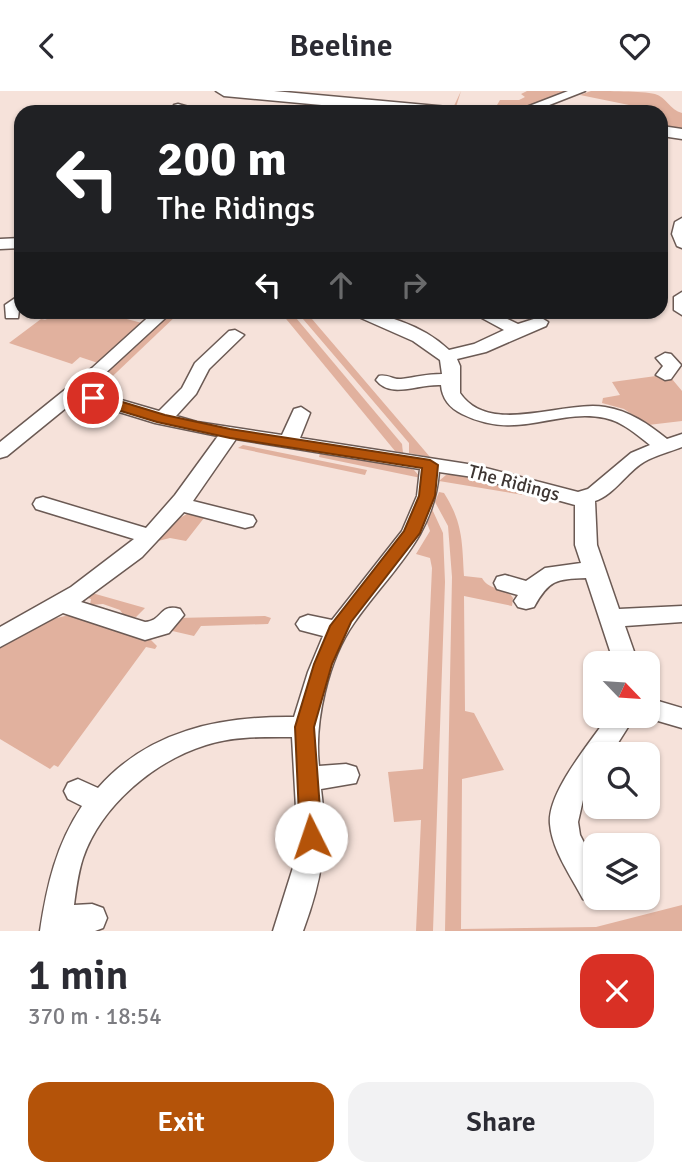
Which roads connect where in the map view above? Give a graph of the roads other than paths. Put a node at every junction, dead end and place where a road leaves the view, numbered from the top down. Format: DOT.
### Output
graph roads {
  1 [pos="224,91"];
  2 [pos="579,91"];
  3 [pos="328,95"];
  4 [pos="399,105"];
  5 [pos="549,105"];
  6 [pos="682,222"];
  7 [pos="682,243"];
  8 [pos="682,297"];
  9 [pos="682,310"];
  10 [pos="156,319"];
  11 [pos="372,319"];
  12 [pos="494,319"];
  13 [pos="540,321"];
  14 [pos="517,330"];
  15 [pos="237,340"];
  16 [pos="446,356"];
  17 [pos="385,380"];
  18 [pos="449,380"];
  19 [pos="74,392"];
  20 [pos="301,413"];
  21 [pos="162,419"];
  22 [pos="230,434"];
  23 [pos="288,443"];
  24 [pos="672,443"];
  25 [pos="0,452"];
  26 [pos="430,465"];
  27 [pos="585,499"];
  28 [pos="179,504"];
  29 [pos="49,511"];
  30 [pos="245,521"];
  31 [pos="150,537"];
  32 [pos="593,570"];
  33 [pos="505,583"];
  34 [pos="60,604"];
  35 [pos="682,614"];
  36 [pos="172,615"];
  37 [pos="611,618"];
  38 [pos="308,624"];
  39 [pos="337,630"];
  40 [pos="0,638"];
  41 [pos="622,651"];
  42 [pos="660,712"];
  43 [pos="682,718"];
  44 [pos="304,727"];
  45 [pos="346,775"];
  46 [pos="583,776"];
  47 [pos="307,779"];
  48 [pos="583,863"];
  49 [pos="92,918"];
  50 [pos="56,926"];
  51 [pos="288,931"];
  1 -- 3 [label="main road"];
  2 -- 5 [label="street"];
  3 -- 4 [label="main road"];
  6 -- 7 [label="street"];
  8 -- 9 [label="street"];
  10 -- 19 [label="street"];
  11 -- 16 [label="street"];
  12 -- 14 [label="street"];
  13 -- 14 [label="street"];
  14 -- 16 [label="street"];
  15 -- 21 [label="street"];
  16 -- 18 [label="street"];
  17 -- 18 [label="street"];
  18 -- 24 [label="street"];
  19 -- 21 [label="street, The Ridings"];
  19 -- 25 [label="street"];
  20 -- 23 [label="street"];
  21 -- 22 [label="street, The Ridings"];
  22 -- 23 [label="street, The Ridings"];
  22 -- 28 [label="street"];
  23 -- 26 [label="street, The Ridings"];
  24 -- 27 [label="street, The Ridings"];
  26 -- 27 [label="street, The Ridings"];
  26 -- 39 [label="street"];
  27 -- 32 [label="street"];
  28 -- 30 [label="street"];
  28 -- 31 [label="street"];
  29 -- 31 [label="street"];
  31 -- 34 [label="street"];
  32 -- 33 [label="street"];
  32 -- 37 [label="street"];
  34 -- 36 [label="street"];
  34 -- 40 [label="street"];
  35 -- 37 [label="street"];
  37 -- 41 [label="street"];
  38 -- 39 [label="street"];
  39 -- 44 [label="street"];
  42 -- 43 [label="street"];
  44 -- 47 [label="street"];
  44 -- 50 [label="street"];
  45 -- 47 [label="street"];
  46 -- 48 [label="street"];
  47 -- 51 [label="street"];
  49 -- 50 [label="street"];
}
